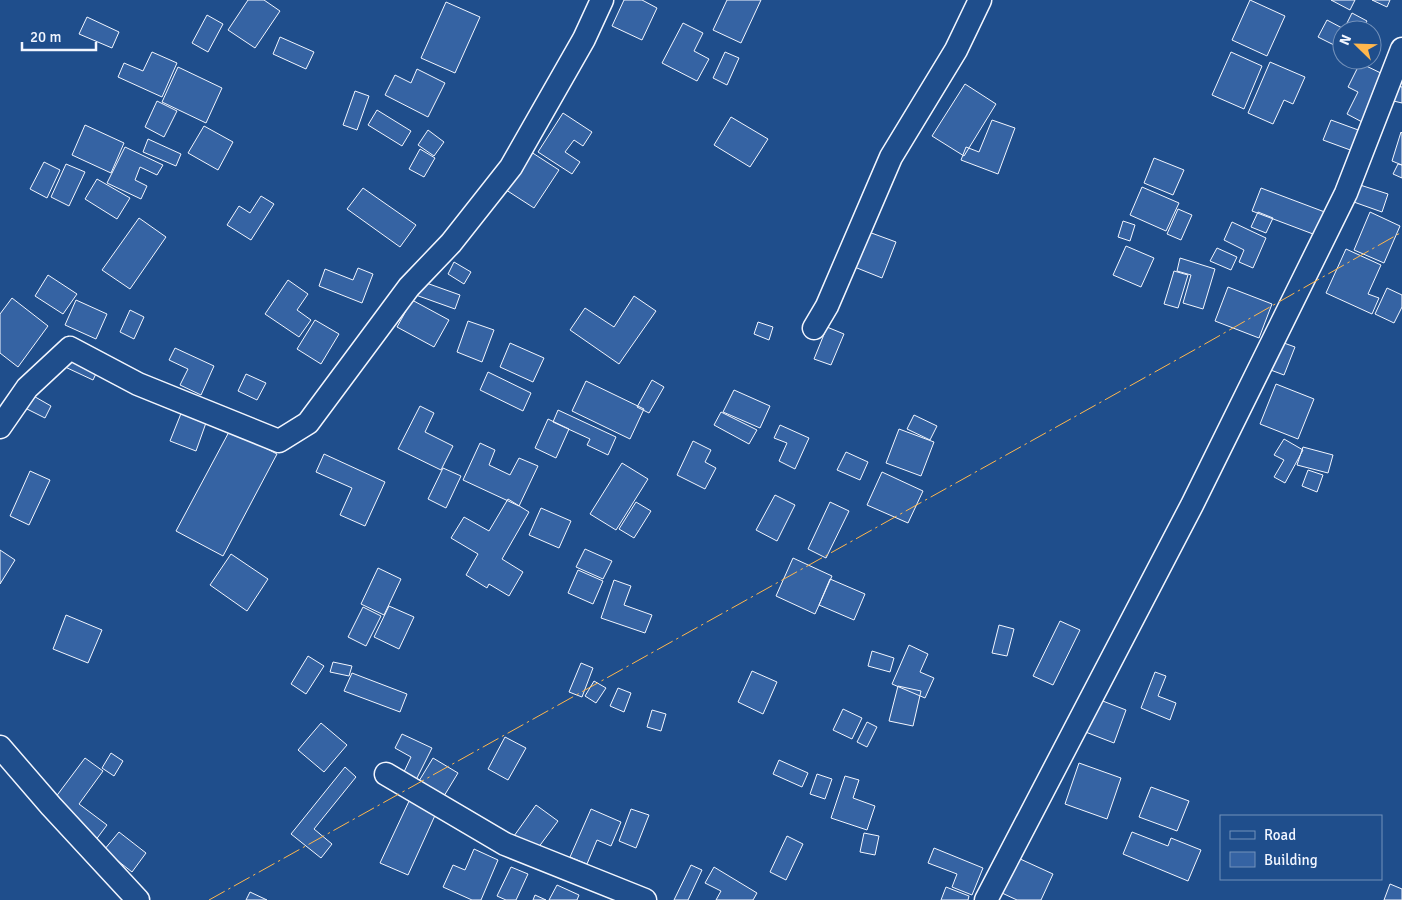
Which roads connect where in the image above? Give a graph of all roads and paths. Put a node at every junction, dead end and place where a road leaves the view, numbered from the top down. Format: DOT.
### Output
graph roads {
  1 [pos="602,0"];
  2 [pos="980,0"];
  3 [pos="1402,49"];
  4 [pos="814,328"];
  5 [pos="0,426"];
  6 [pos="0,747"];
  7 [pos="386,774"];
  8 [pos="138,900"];
  9 [pos="645,900"];
  10 [pos="986,900"];
  1 -- 5 [label="street"];
  2 -- 4 [label="street"];
  3 -- 10 [label="street"];
  6 -- 8 [label="street"];
  7 -- 9 [label="street"];
}
